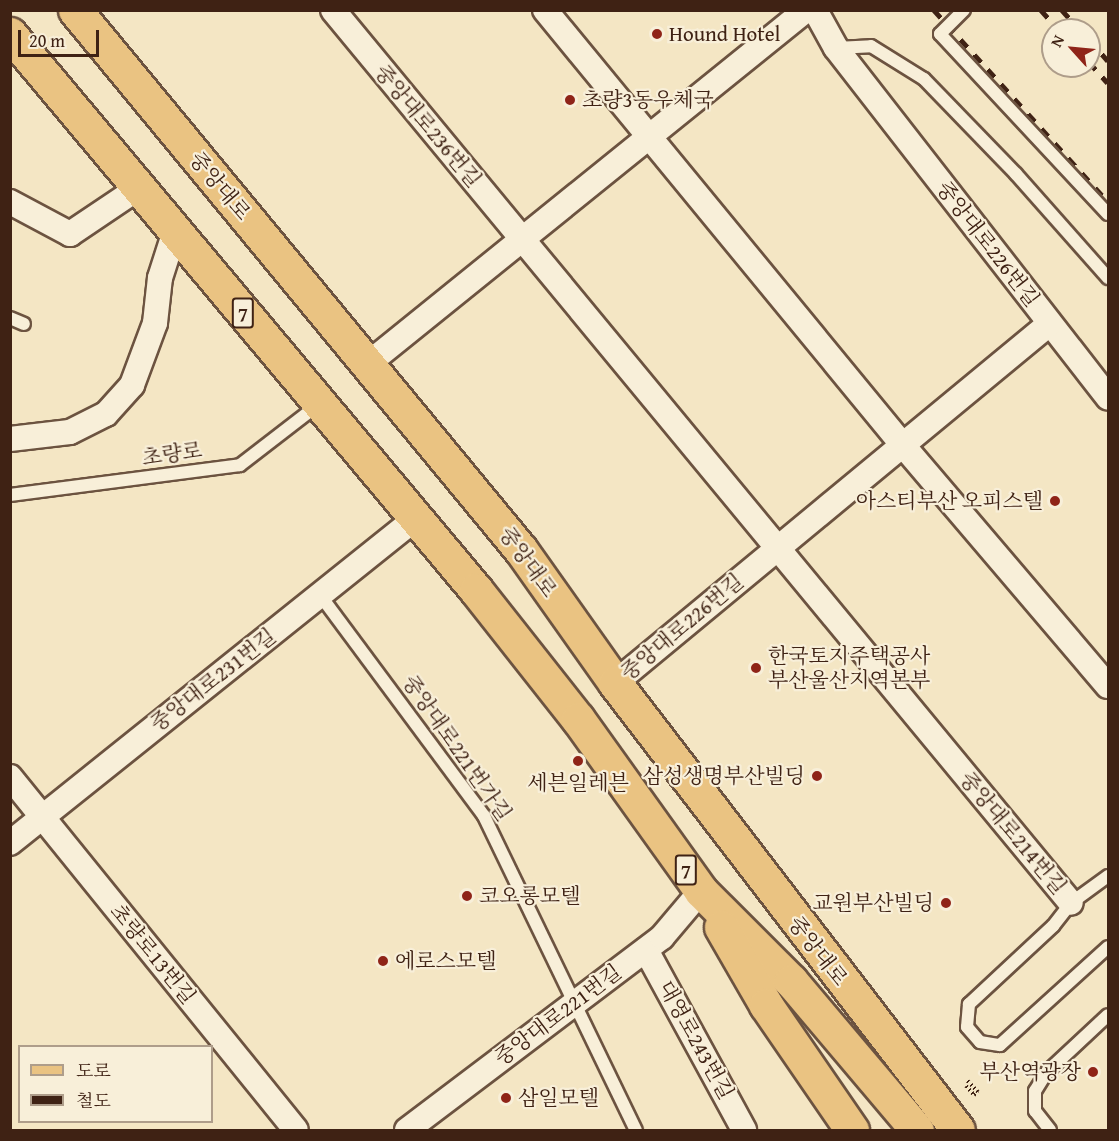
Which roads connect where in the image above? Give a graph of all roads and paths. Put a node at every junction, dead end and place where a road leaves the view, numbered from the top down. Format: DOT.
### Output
graph roads {
  1 [pos="333,10"];
  2 [pos="545,10"];
  3 [pos="806,10"];
  4 [pos="814,10"];
  5 [pos="964,10"];
  6 [pos="79,12"];
  7 [pos="10,34"];
  8 [pos="836,48"];
  9 [pos="652,137"];
  10 [pos="140,187"];
  11 [pos="10,202"];
  12 [pos="1108,214"];
  13 [pos="175,231"];
  14 [pos="523,241"];
  15 [pos="1108,278"];
  16 [pos="10,318"];
  17 [pos="24,324"];
  18 [pos="1049,324"];
  19 [pos="369,363"];
  20 [pos="1108,398"];
  21 [pos="318,405"];
  22 [pos="10,439"];
  23 [pos="901,443"];
  24 [pos="10,495"];
  25 [pos="416,518"];
  26 [pos="776,546"];
  27 [pos="320,595"];
  28 [pos="615,683"];
  29 [pos="1108,686"];
  30 [pos="10,777"];
  31 [pos="42,817"];
  32 [pos="10,843"];
  33 [pos="1108,876"];
  34 [pos="701,891"];
  35 [pos="1071,903"];
  36 [pos="1108,947"];
  37 [pos="645,950"];
  38 [pos="576,999"];
  39 [pos="1108,1015"];
  40 [pos="967,1080"];
  41 [pos="980,1094"];
  42 [pos="296,1131"];
  43 [pos="407,1131"];
  44 [pos="636,1131"];
  45 [pos="744,1131"];
  46 [pos="852,1131"];
  47 [pos="917,1131"];
  48 [pos="958,1131"];
  49 [pos="1050,1131"];
  1 -- 14 [label="street, 중앙대로236번길"];
  2 -- 9 [label="street"];
  3 -- 9 [label="street"];
  4 -- 8 [label="street, 중앙대로226번길"];
  5 -- 12 [label="lane, bridge"];
  6 -- 19 [label="main road, 중앙대로"];
  7 -- 10 [label="main road, 중앙대로 / 7"];
  8 -- 15 [label="lane"];
  8 -- 18 [label="street, 중앙대로226번길"];
  9 -- 14 [label="street"];
  9 -- 23 [label="street"];
  10 -- 11 [label="street"];
  10 -- 13 [label="main road, 중앙대로 / 7"];
  13 -- 21 [label="main road, 중앙대로 / 7"];
  13 -- 22 [label="street"];
  14 -- 19 [label="street"];
  14 -- 26 [label="street"];
  16 -- 17 [label="lane"];
  18 -- 20 [label="street"];
  18 -- 23 [label="street, 중앙대로226번길"];
  19 -- 28 [label="main road, 중앙대로"];
  21 -- 24 [label="lane, 초량로"];
  21 -- 25 [label="main road, 중앙대로 / 7"];
  23 -- 26 [label="street, 중앙대로226번길"];
  23 -- 29 [label="street"];
  25 -- 27 [label="street, 중앙대로231번길"];
  25 -- 34 [label="main road, 중앙대로 / 7"];
  26 -- 28 [label="street, 중앙대로226번길"];
  26 -- 35 [label="street, 중앙대로214번길"];
  27 -- 31 [label="street, 중앙대로231번길"];
  27 -- 38 [label="lane, 중앙대로221번가길"];
  28 -- 48 [label="main road, 중앙대로"];
  30 -- 31 [label="street, 초량로13번길"];
  31 -- 32 [label="street, 중앙대로231번길"];
  31 -- 42 [label="street, 초량로13번길"];
  33 -- 35 [label="lane"];
  34 -- 37 [label="street, 중앙대로221번길"];
  34 -- 46 [label="main road, 중앙대로 / 7"];
  34 -- 47 [label="main road, 중앙대로 / 7"];
  35 -- 36 [label="lane, 중앙대로214번길"];
  37 -- 38 [label="street, 중앙대로221번길"];
  37 -- 45 [label="street, 대영로243번길"];
  38 -- 43 [label="street, 중앙대로221번길"];
  38 -- 44 [label="lane, 중앙대로221번가길"];
  39 -- 49 [label="lane"];
  40 -- 41 [label="path"];
}
